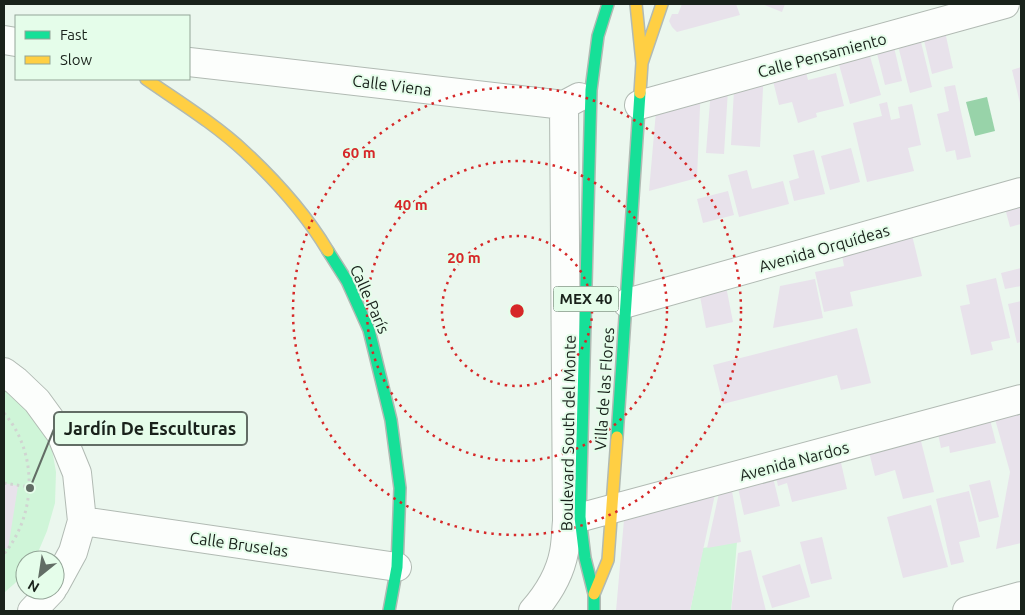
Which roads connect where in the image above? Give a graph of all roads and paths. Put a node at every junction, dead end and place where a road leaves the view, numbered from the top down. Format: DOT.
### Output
graph roads {
  1 [pos="608,4"];
  2 [pos="636,4"];
  3 [pos="662,4"];
  4 [pos="1005,4"];
  5 [pos="190,62"];
  6 [pos="642,63"];
  7 [pos="147,80"];
  8 [pos="591,90"];
  9 [pos="564,105"];
  10 [pos="639,105"];
  11 [pos="1021,192"];
  12 [pos="627,304"];
  13 [pos="4,372"];
  14 [pos="1021,399"];
  15 [pos="4,413"];
  16 [pos="4,483"];
  17 [pos="29,487"];
  18 [pos="612,510"];
  19 [pos="574,519"];
  20 [pos="82,520"];
  21 [pos="6,548"];
  22 [pos="4,554"];
  23 [pos="397,567"];
  24 [pos="65,568"];
  25 [pos="594,594"];
  26 [pos="1021,596"];
  27 [pos="42,600"];
  28 [pos="32,611"];
  29 [pos="389,611"];
  30 [pos="533,611"];
  31 [pos="594,611"];
  32 [pos="967,611"];
  1 -- 8 [label="main road, Boulevard South del Monte / MEX 40"];
  2 -- 6 [label="main road, MEX 40"];
  3 -- 6 [label="main road"];
  4 -- 10 [label="street, Calle Pensamiento"];
  5 -- 9 [label="street, Calle Viena"];
  6 -- 10 [label="main road, Villa de las Flores / MEX 40"];
  7 -- 23 [label="main road, Calle París"];
  8 -- 9 [label="street"];
  8 -- 19 [label="main road, Boulevard South del Monte / MEX 40"];
  9 -- 19 [label="street"];
  10 -- 12 [label="main road, Villa de las Flores / MEX 40"];
  11 -- 12 [label="street, Avenida Orquídeas"];
  12 -- 18 [label="main road, Villa de las Flores / MEX 40"];
  13 -- 20 [label="street"];
  14 -- 18 [label="street, Avenida Nardos"];
  15 -- 17 [label="path"];
  16 -- 17 [label="path"];
  17 -- 21 [label="path"];
  18 -- 19 [label="street, Avenida Nardos"];
  18 -- 25 [label="main road, Villa de las Flores / MEX 40"];
  19 -- 25 [label="main road, Boulevard South del Monte / MEX 40"];
  19 -- 30 [label="street"];
  20 -- 23 [label="street, Calle Bruselas"];
  20 -- 24 [label="street"];
  21 -- 22 [label="path"];
  23 -- 29 [label="main road, Calle París"];
  25 -- 31 [label="main road, MEX 40"];
  26 -- 32 [label="street"];
  27 -- 28 [label="street"];
}
